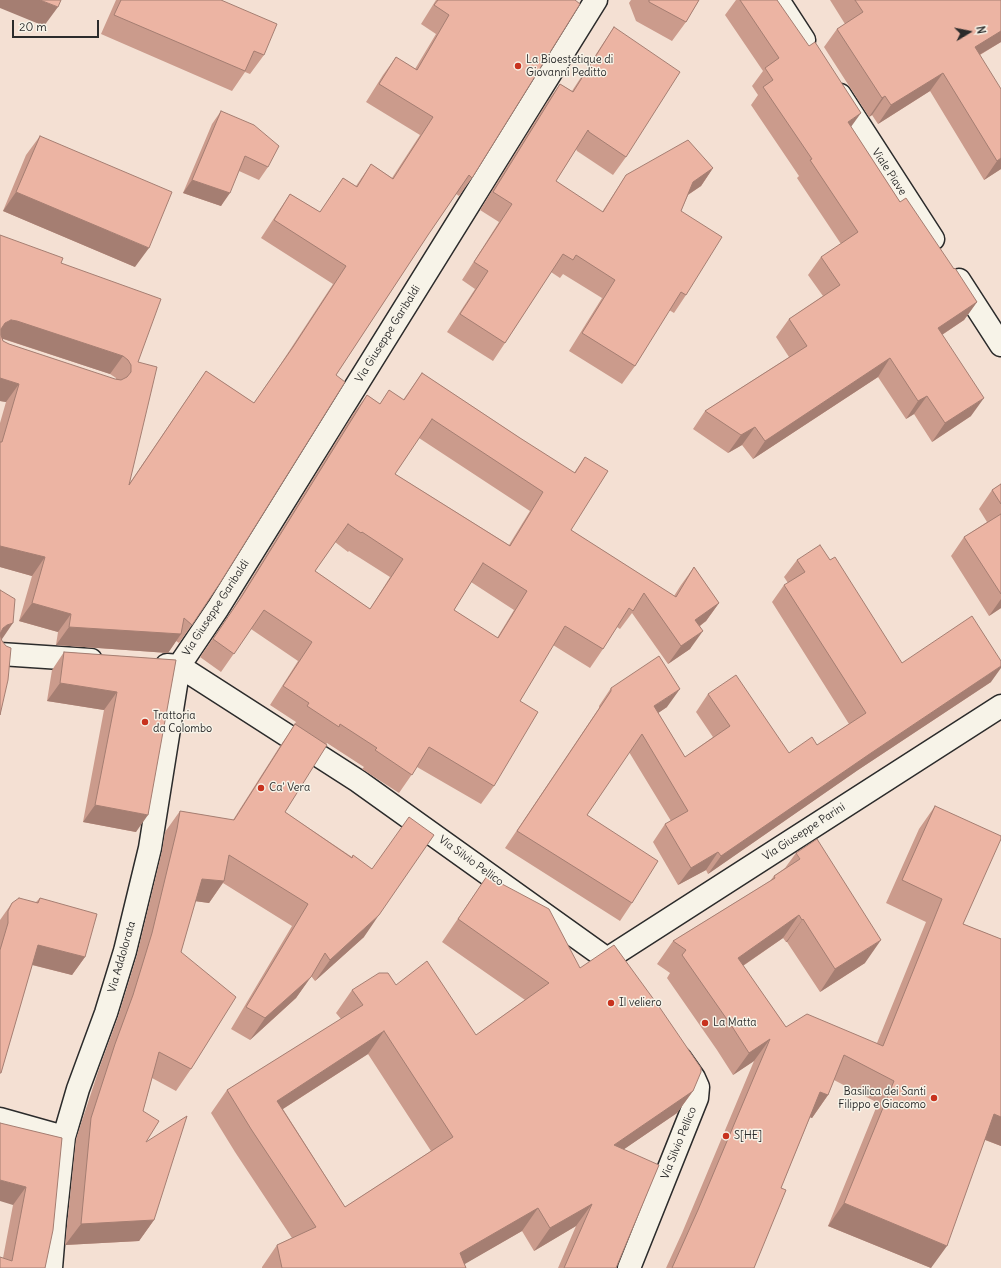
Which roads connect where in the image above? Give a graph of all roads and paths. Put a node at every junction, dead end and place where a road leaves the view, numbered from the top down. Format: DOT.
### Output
graph roads {
  1 [pos="596,0"];
  2 [pos="778,0"];
  3 [pos="816,60"];
  4 [pos="829,80"];
  5 [pos="1001,345"];
  6 [pos="0,654"];
  7 [pos="109,661"];
  8 [pos="148,664"];
  9 [pos="179,666"];
  10 [pos="1001,706"];
  11 [pos="607,959"];
  12 [pos="630,990"];
  13 [pos="666,1040"];
  14 [pos="0,1120"];
  15 [pos="64,1137"];
  16 [pos="51,1268"];
  17 [pos="629,1268"];
  1 -- 9 [label="street, Via Giuseppe Garibaldi"];
  2 -- 3 [label="street"];
  4 -- 5 [label="street, Viale Piave"];
  6 -- 7 [label="street"];
  8 -- 9 [label="street"];
  9 -- 11 [label="street, Via Silvio Pellico"];
  9 -- 15 [label="street, Via Addolorata"];
  10 -- 11 [label="street, Via Giuseppe Parini"];
  11 -- 12 [label="street, Via Silvio Pellico"];
  13 -- 17 [label="street, Via Silvio Pellico"];
  14 -- 15 [label="street"];
  15 -- 16 [label="street, Via Addolorata"];
}
